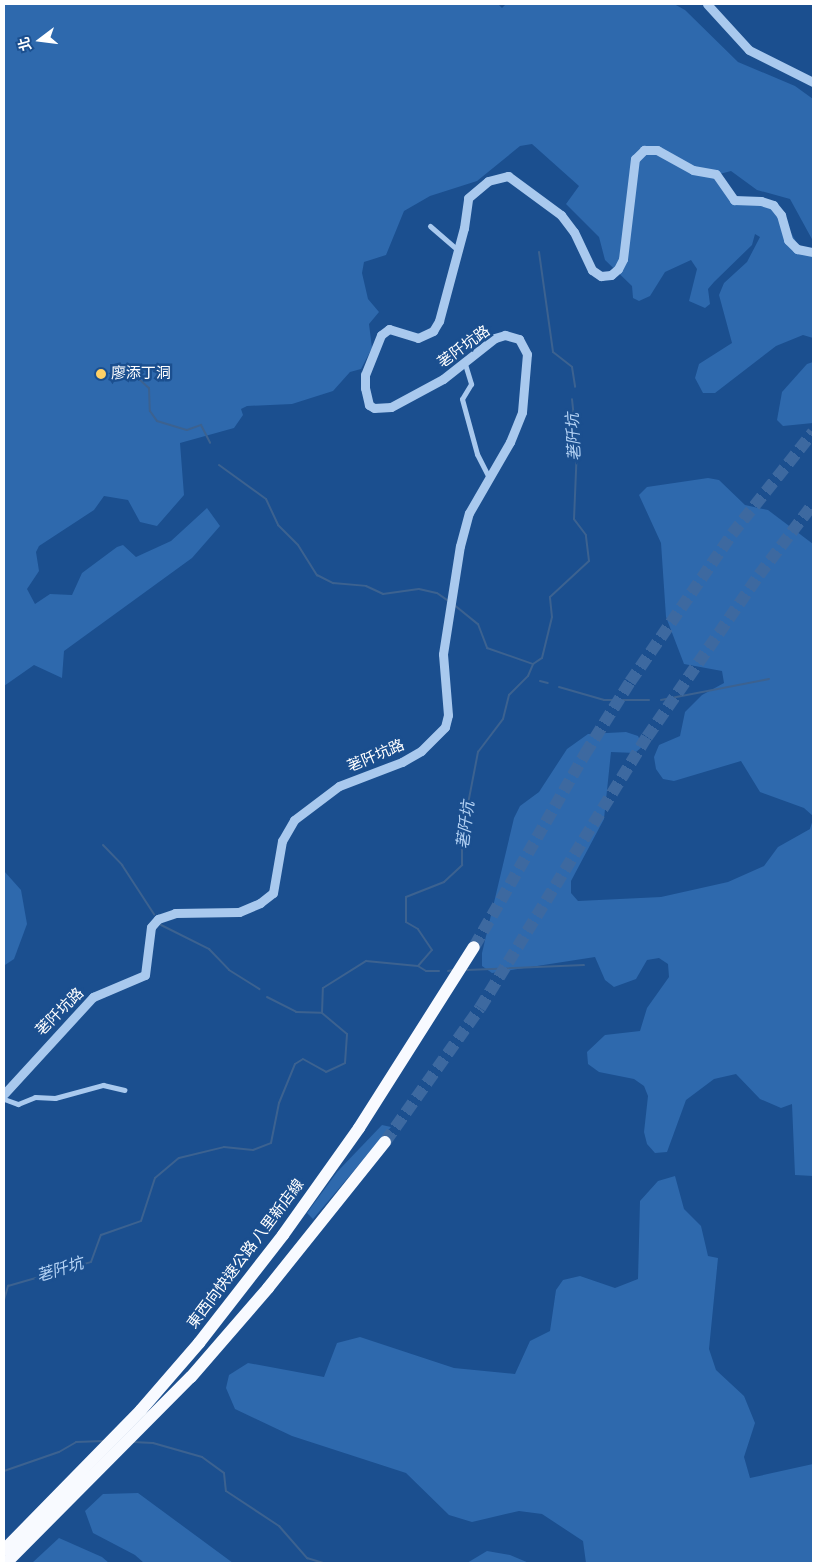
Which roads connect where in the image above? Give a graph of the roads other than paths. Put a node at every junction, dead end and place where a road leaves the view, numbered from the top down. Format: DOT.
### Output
graph roads {
  1 [pos="707,4"];
  2 [pos="813,82"];
  3 [pos="430,226"];
  4 [pos="456,249"];
  5 [pos="813,252"];
  6 [pos="465,364"];
  7 [pos="489,478"];
  8 [pos="474,947"];
  9 [pos="124,1090"];
  10 [pos="4,1094"];
  11 [pos="4,1099"];
  12 [pos="385,1142"];
  13 [pos="4,1550"];
  14 [pos="6,1563"];
  1 -- 2 [label="street"];
  3 -- 4 [label="street"];
  4 -- 5 [label="street, 荖阡坑路"];
  4 -- 6 [label="street, 荖阡坑路"];
  6 -- 7 [label="street"];
  6 -- 7 [label="street, 荖阡坑路"];
  7 -- 10 [label="street, 荖阡坑路"];
  8 -- 13 [label="highway, 東西向快速公路 八里新店線"];
  9 -- 11 [label="street"];
  12 -- 14 [label="highway"];
}
